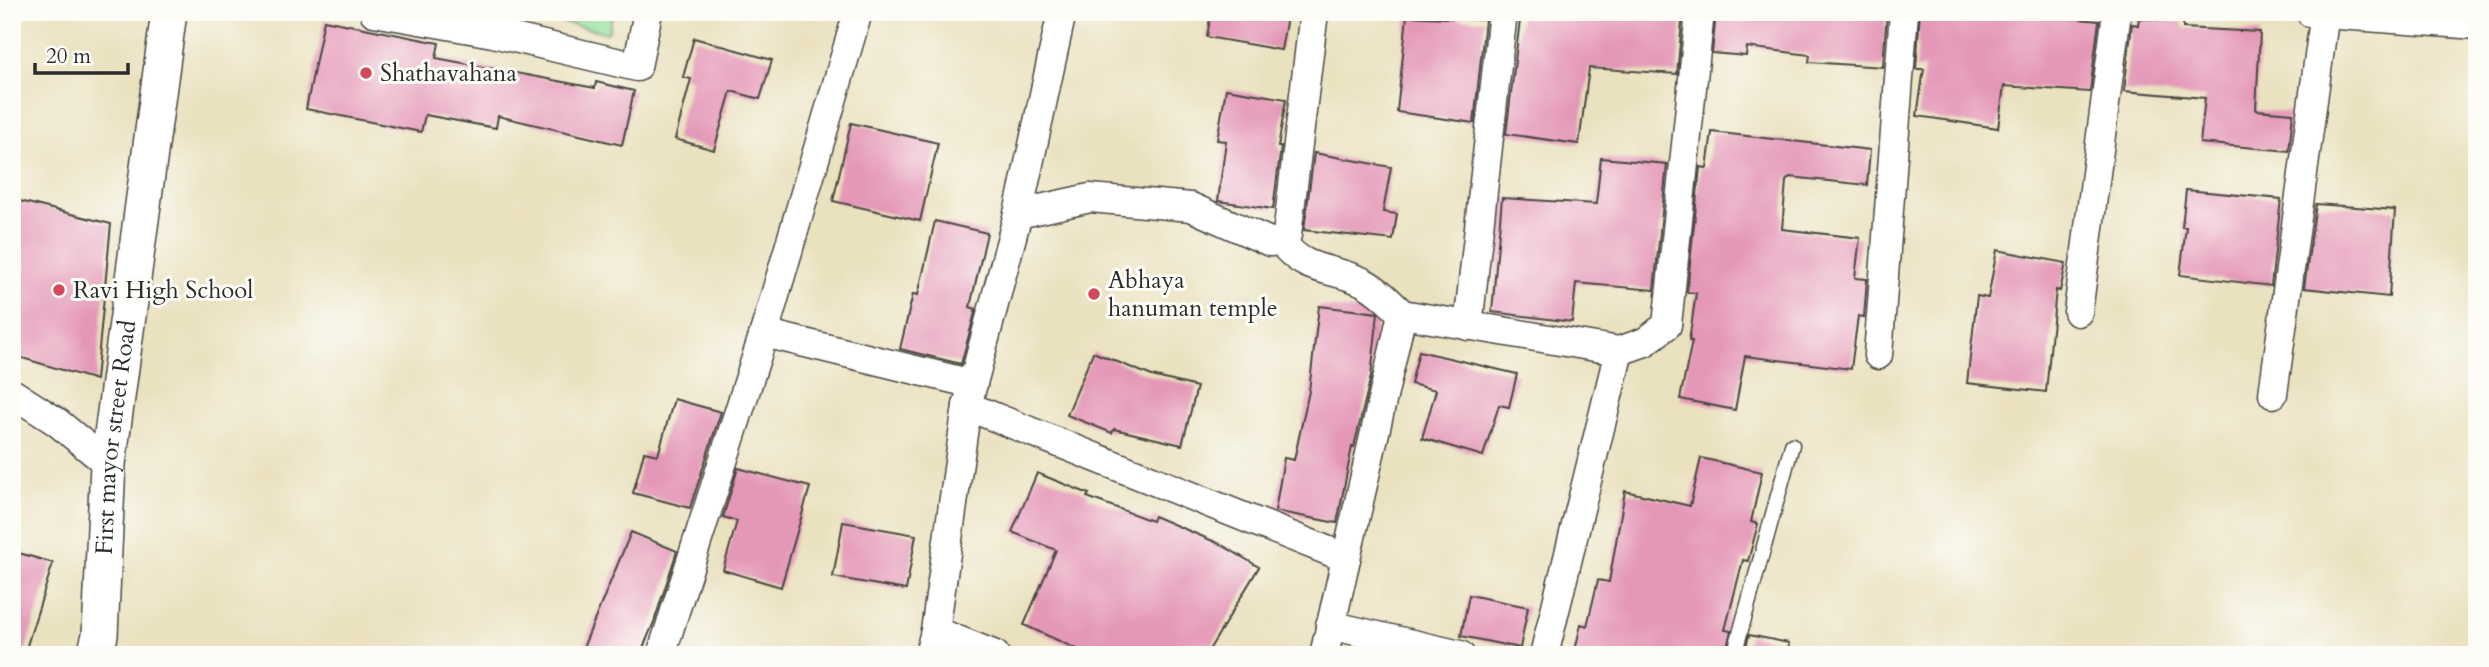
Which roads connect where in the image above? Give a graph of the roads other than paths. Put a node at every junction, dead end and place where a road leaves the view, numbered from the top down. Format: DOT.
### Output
graph roads {
  1 [pos="169,12"];
  2 [pos="374,12"];
  3 [pos="648,12"];
  4 [pos="858,12"];
  5 [pos="1062,12"];
  6 [pos="1314,12"];
  7 [pos="1503,12"];
  8 [pos="1700,12"];
  9 [pos="1904,12"];
  10 [pos="2117,12"];
  11 [pos="2320,13"];
  12 [pos="496,23"];
  13 [pos="2477,25"];
  14 [pos="1018,214"];
  15 [pos="1281,241"];
  16 [pos="2078,312"];
  17 [pos="1402,314"];
  18 [pos="1468,326"];
  19 [pos="764,333"];
  20 [pos="1619,351"];
  21 [pos="1878,355"];
  22 [pos="12,393"];
  23 [pos="2273,394"];
  24 [pos="970,395"];
  25 [pos="1792,445"];
  26 [pos="108,464"];
  27 [pos="1346,558"];
  28 [pos="1330,625"];
  29 [pos="932,643"];
  30 [pos="95,655"];
  31 [pos="661,655"];
  32 [pos="995,655"];
  33 [pos="1324,655"];
  34 [pos="1460,655"];
  35 [pos="1544,655"];
  36 [pos="1734,655"];
  1 -- 26 [label="street, First mayor street Road"];
  2 -- 12 [label="street"];
  3 -- 12 [label="street"];
  4 -- 19 [label="street"];
  5 -- 14 [label="street"];
  6 -- 15 [label="street"];
  7 -- 18 [label="street"];
  8 -- 20 [label="street"];
  9 -- 21 [label="street"];
  10 -- 16 [label="street"];
  11 -- 13 [label="street"];
  11 -- 23 [label="street"];
  14 -- 15 [label="street"];
  14 -- 24 [label="street"];
  15 -- 17 [label="street"];
  17 -- 18 [label="street"];
  17 -- 27 [label="street"];
  18 -- 20 [label="street"];
  19 -- 24 [label="street"];
  19 -- 31 [label="street"];
  20 -- 35 [label="street"];
  22 -- 26 [label="street"];
  24 -- 27 [label="street"];
  24 -- 29 [label="street"];
  25 -- 36 [label="lane"];
  26 -- 30 [label="street, First mayor street Road"];
  27 -- 28 [label="street"];
  28 -- 33 [label="street"];
  28 -- 34 [label="street"];
  29 -- 32 [label="street"];
}
